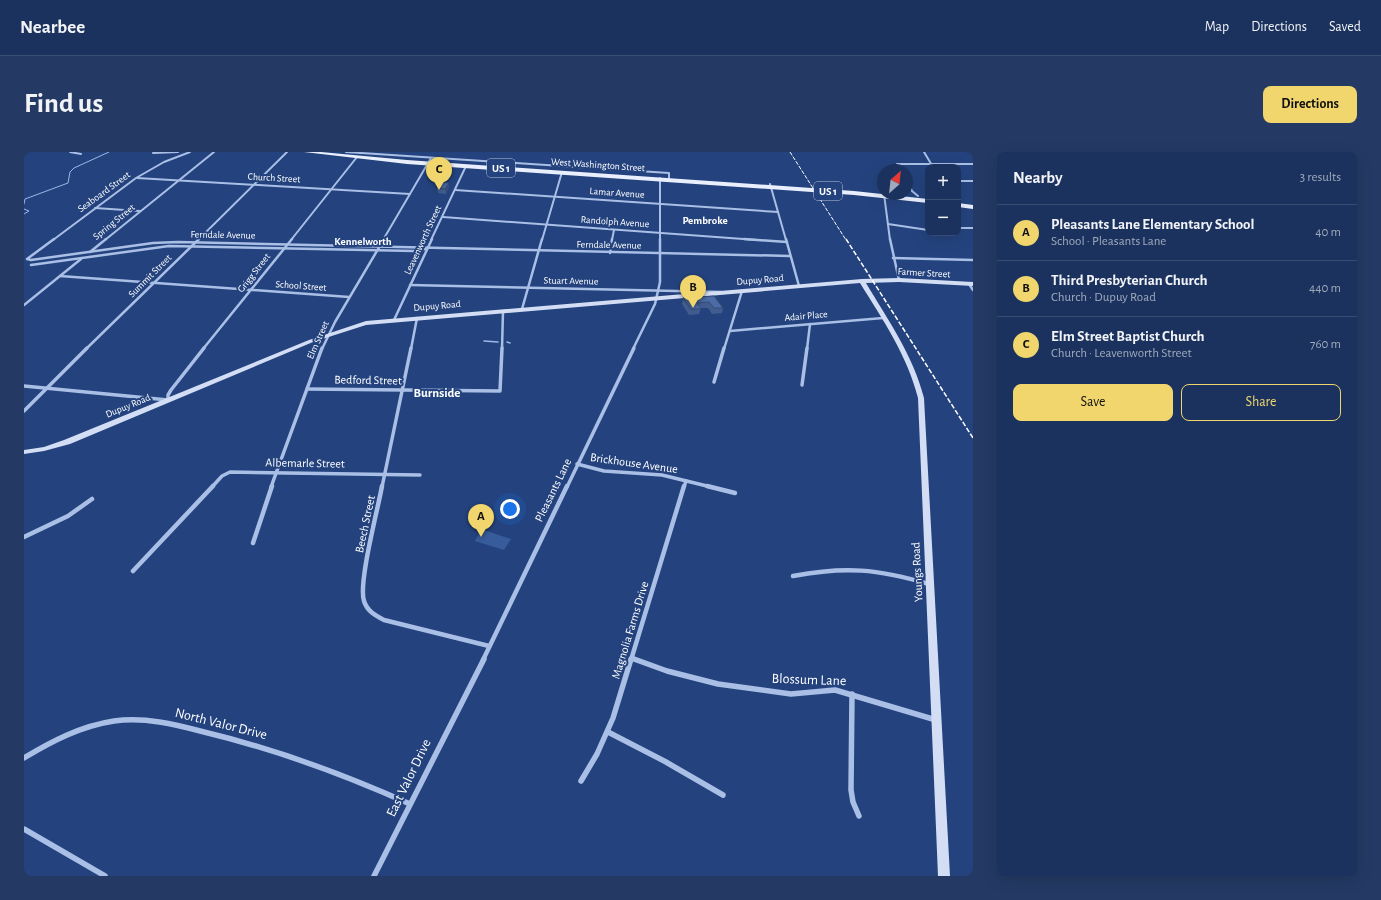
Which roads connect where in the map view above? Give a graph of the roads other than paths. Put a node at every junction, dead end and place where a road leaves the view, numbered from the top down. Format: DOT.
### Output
graph roads {
  1 [pos="70,152"];
  2 [pos="178,152"];
  3 [pos="190,152"];
  4 [pos="214,152"];
  5 [pos="287,152"];
  6 [pos="306,152"];
  7 [pos="346,152"];
  8 [pos="924,152"];
  9 [pos="153,153"];
  10 [pos="81,154"];
  11 [pos="357,157"];
  12 [pos="430,161"];
  13 [pos="931,163"];
  14 [pos="897,164"];
  15 [pos="973,164"];
  16 [pos="466,166"];
  17 [pos="562,172"];
  18 [pos="669,176"];
  19 [pos="136,178"];
  20 [pos="660,178"];
  21 [pos="178,180"];
  22 [pos="961,181"];
  23 [pos="973,181"];
  24 [pos="254,185"];
  25 [pos="771,186"];
  26 [pos="331,189"];
  27 [pos="455,190"];
  28 [pos="913,192"];
  29 [pos="410,194"];
  30 [pos="877,194"];
  31 [pos="913,196"];
  32 [pos="918,196"];
  33 [pos="554,197"];
  34 [pos="925,197"];
  35 [pos="913,199"];
  36 [pos="885,200"];
  37 [pos="961,200"];
  38 [pos="973,200"];
  39 [pos="925,201"];
  40 [pos="660,204"];
  41 [pos="961,205"];
  42 [pos="973,207"];
  43 [pos="95,208"];
  44 [pos="140,211"];
  45 [pos="778,212"];
  46 [pos="443,217"];
  47 [pos="888,224"];
  48 [pos="546,225"];
  49 [pos="961,228"];
  50 [pos="973,228"];
  51 [pos="614,230"];
  52 [pos="925,230"];
  53 [pos="659,233"];
  54 [pos="195,242"];
  55 [pos="786,242"];
  56 [pos="287,244"];
  57 [pos="380,246"];
  58 [pos="191,247"];
  59 [pos="428,248"];
  60 [pos="284,249"];
  61 [pos="377,250"];
  62 [pos="539,251"];
  63 [pos="89,252"];
  64 [pos="610,252"];
  65 [pos="34,254"];
  66 [pos="659,254"];
  67 [pos="790,256"];
  68 [pos="82,258"];
  69 [pos="893,258"];
  70 [pos="973,260"];
  71 [pos="31,264"];
  72 [pos="60,276"];
  73 [pos="874,280"];
  74 [pos="899,280"];
  75 [pos="862,281"];
  76 [pos="154,283"];
  77 [pos="971,284"];
  78 [pos="410,285"];
  79 [pos="799,286"];
  80 [pos="528,288"];
  81 [pos="251,290"];
  82 [pos="659,290"];
  83 [pos="973,290"];
  84 [pos="742,291"];
  85 [pos="731,292"];
  86 [pos="349,297"];
  87 [pos="657,298"];
  88 [pos="24,305"];
  89 [pos="522,309"];
  90 [pos="503,311"];
  91 [pos="417,318"];
  92 [pos="884,318"];
  93 [pos="394,320"];
  94 [pos="810,324"];
  95 [pos="730,331"];
  96 [pos="328,334"];
  97 [pos="714,382"];
  98 [pos="802,385"];
  99 [pos="24,386"];
  100 [pos="47,388"];
  101 [pos="307,389"];
  102 [pos="403,390"];
  103 [pos="168,400"];
  104 [pos="24,411"];
  105 [pos="24,452"];
  106 [pos="577,464"];
  107 [pos="276,472"];
  108 [pos="386,474"];
  109 [pos="420,475"];
  110 [pos="686,481"];
  111 [pos="735,493"];
  112 [pos="92,499"];
  113 [pos="24,537"];
  114 [pos="253,543"];
  115 [pos="133,572"];
  116 [pos="793,576"];
  117 [pos="930,584"];
  118 [pos="489,646"];
  119 [pos="632,658"];
  120 [pos="466,691"];
  121 [pos="852,694"];
  122 [pos="937,721"];
  123 [pos="608,732"];
  124 [pos="24,758"];
  125 [pos="581,781"];
  126 [pos="722,795"];
  127 [pos="410,804"];
  128 [pos="859,816"];
  129 [pos="24,829"];
  130 [pos="105,876"];
  131 [pos="374,876"];
  132 [pos="944,876"];
  1 -- 10 [label="street"];
  2 -- 9 [label="street"];
  3 -- 19 [label="street, Seaboard Street"];
  4 -- 21 [label="street, Spring Street"];
  5 -- 24 [label="street, Summit Street"];
  6 -- 11 [label="main road, West Washington Street / US 1"];
  7 -- 12 [label="street"];
  8 -- 13 [label="street"];
  11 -- 12 [label="main road, West Washington Street / US 1"];
  11 -- 26 [label="street, Grigg Street"];
  12 -- 16 [label="main road, West Washington Street / US 1"];
  12 -- 18 [label="street"];
  12 -- 29 [label="street, Elm Street"];
  13 -- 14 [label="street"];
  13 -- 15 [label="street"];
  16 -- 17 [label="main road, West Washington Street / US 1"];
  16 -- 27 [label="street, Leavenworth Street"];
  17 -- 20 [label="main road, West Washington Street / US 1"];
  17 -- 33 [label="street"];
  18 -- 20 [label="main road, West Washington Street / US 1"];
  18 -- 25 [label="main road, West Washington Street / US 1"];
  19 -- 21 [label="street, Church Street"];
  19 -- 43 [label="street, Seaboard Street"];
  20 -- 40 [label="street, Pleasants Lane"];
  21 -- 24 [label="street, Church Street"];
  21 -- 44 [label="street, Spring Street"];
  22 -- 23 [label="street"];
  24 -- 26 [label="street, Church Street"];
  24 -- 54 [label="street, Summit Street"];
  25 -- 30 [label="main road, West Washington Street / US 1"];
  25 -- 45 [label="street"];
  26 -- 29 [label="street, Church Street"];
  26 -- 56 [label="street, Grigg Street"];
  27 -- 33 [label="street, Lamar Avenue"];
  27 -- 46 [label="street, Leavenworth Street"];
  28 -- 32 [label="street"];
  29 -- 57 [label="street, Elm Street"];
  31 -- 32 [label="main road"];
  32 -- 34 [label="main road"];
  33 -- 40 [label="street, Lamar Avenue"];
  33 -- 48 [label="street"];
  35 -- 39 [label="main road, US 1"];
  36 -- 47 [label="street"];
  37 -- 38 [label="main road"];
  40 -- 45 [label="street, Lamar Avenue"];
  40 -- 53 [label="street, Pleasants Lane"];
  41 -- 42 [label="main road"];
  43 -- 44 [label="street"];
  43 -- 65 [label="street, Seaboard Street"];
  44 -- 63 [label="street, Spring Street"];
  45 -- 55 [label="street"];
  46 -- 48 [label="street, Randolph Avenue"];
  46 -- 59 [label="street, Leavenworth Street"];
  47 -- 52 [label="street"];
  47 -- 69 [label="street"];
  48 -- 51 [label="street, Randolph Avenue"];
  48 -- 62 [label="street"];
  49 -- 50 [label="street"];
  51 -- 53 [label="street, Randolph Avenue"];
  51 -- 64 [label="street"];
  53 -- 55 [label="street, Randolph Avenue"];
  53 -- 66 [label="street, Pleasants Lane"];
  54 -- 56 [label="street, Ferndale Avenue"];
  54 -- 58 [label="street, Summit Street"];
  54 -- 63 [label="street, Ferndale Avenue"];
  55 -- 67 [label="street"];
  56 -- 57 [label="street, Ferndale Avenue"];
  56 -- 60 [label="street, Grigg Street"];
  57 -- 59 [label="street, Ferndale Avenue"];
  57 -- 61 [label="street, Elm Street"];
  58 -- 60 [label="street, Ferndale Avenue"];
  58 -- 68 [label="street, Ferndale Avenue"];
  58 -- 76 [label="street, Summit Street"];
  59 -- 61 [label="street, Ferndale Avenue"];
  59 -- 62 [label="street, Ferndale Avenue"];
  59 -- 78 [label="street, Leavenworth Street"];
  60 -- 61 [label="street, Ferndale Avenue"];
  60 -- 81 [label="street, Grigg Street"];
  61 -- 86 [label="street, Elm Street"];
  62 -- 64 [label="street, Ferndale Avenue"];
  62 -- 80 [label="street"];
  63 -- 65 [label="street, Ferndale Avenue"];
  63 -- 68 [label="street, Spring Street"];
  64 -- 66 [label="street, Ferndale Avenue"];
  66 -- 67 [label="street, Ferndale Avenue"];
  66 -- 82 [label="street, Pleasants Lane"];
  67 -- 79 [label="street"];
  68 -- 71 [label="street, Ferndale Avenue"];
  68 -- 72 [label="street, Spring Street"];
  69 -- 70 [label="street"];
  69 -- 74 [label="street"];
  72 -- 76 [label="street, School Street"];
  72 -- 88 [label="street, Spring Street"];
  73 -- 74 [label="street, Farmer Street"];
  73 -- 75 [label="street, Dupuy Road"];
  74 -- 77 [label="street, Farmer Street"];
  75 -- 79 [label="street, Dupuy Road"];
  75 -- 92 [label="street, Youngs Road"];
  76 -- 81 [label="street, School Street"];
  76 -- 100 [label="street, Summit Street"];
  77 -- 83 [label="street"];
  78 -- 80 [label="street, Stuart Avenue"];
  78 -- 93 [label="street, Leavenworth Street"];
  79 -- 84 [label="street, Dupuy Road"];
  80 -- 82 [label="street, Stuart Avenue"];
  80 -- 89 [label="street"];
  81 -- 86 [label="street, School Street"];
  81 -- 103 [label="street, Grigg Street"];
  82 -- 85 [label="street, Stuart Avenue"];
  82 -- 87 [label="street, Pleasants Lane"];
  84 -- 85 [label="street, Dupuy Road"];
  84 -- 95 [label="street"];
  85 -- 87 [label="street, Dupuy Road"];
  86 -- 96 [label="street, Elm Street"];
  87 -- 89 [label="street, Dupuy Road"];
  87 -- 106 [label="street, Pleasants Lane"];
  89 -- 90 [label="street, Dupuy Road"];
  90 -- 91 [label="street, Dupuy Road"];
  90 -- 102 [label="street, Bedford Street"];
  91 -- 93 [label="street, Dupuy Road"];
  91 -- 102 [label="street, Beech Street"];
  92 -- 94 [label="street, Adair Place"];
  92 -- 117 [label="street, Youngs Road"];
  93 -- 96 [label="street, Dupuy Road"];
  94 -- 95 [label="street, Adair Place"];
  94 -- 98 [label="street"];
  95 -- 97 [label="street"];
  96 -- 101 [label="street, Elm Street"];
  96 -- 103 [label="street, Dupuy Road"];
  99 -- 100 [label="street"];
  100 -- 103 [label="street"];
  100 -- 104 [label="street, Summit Street"];
  101 -- 102 [label="street, Bedford Street"];
  101 -- 107 [label="street, Elm Street"];
  102 -- 108 [label="street, Beech Street"];
  103 -- 105 [label="street, Dupuy Road"];
  106 -- 110 [label="street, Brickhouse Avenue"];
  106 -- 118 [label="street, Pleasants Lane"];
  107 -- 108 [label="street, Albemarle Street"];
  107 -- 114 [label="street, Elm Street"];
  107 -- 115 [label="street, Albemarle Street"];
  108 -- 109 [label="street, Albemarle Street"];
  108 -- 118 [label="street, Beech Street"];
  110 -- 111 [label="street, Brickhouse Avenue"];
  110 -- 119 [label="street, Magnolia Farms Drive"];
  112 -- 113 [label="street"];
  116 -- 117 [label="street"];
  117 -- 122 [label="street, Youngs Road"];
  118 -- 120 [label="street, Pleasants Lane"];
  119 -- 121 [label="street, Blossum Lane"];
  119 -- 123 [label="street, Magnolia Farms Drive"];
  120 -- 127 [label="street, East Valor Drive"];
  121 -- 122 [label="street, Blossum Lane"];
  121 -- 128 [label="street"];
  122 -- 132 [label="street, Youngs Road"];
  123 -- 125 [label="street, Magnolia Farms Drive"];
  123 -- 126 [label="street"];
  124 -- 127 [label="street, North Valor Drive"];
  127 -- 131 [label="street, East Valor Drive"];
  129 -- 130 [label="street"];
}
